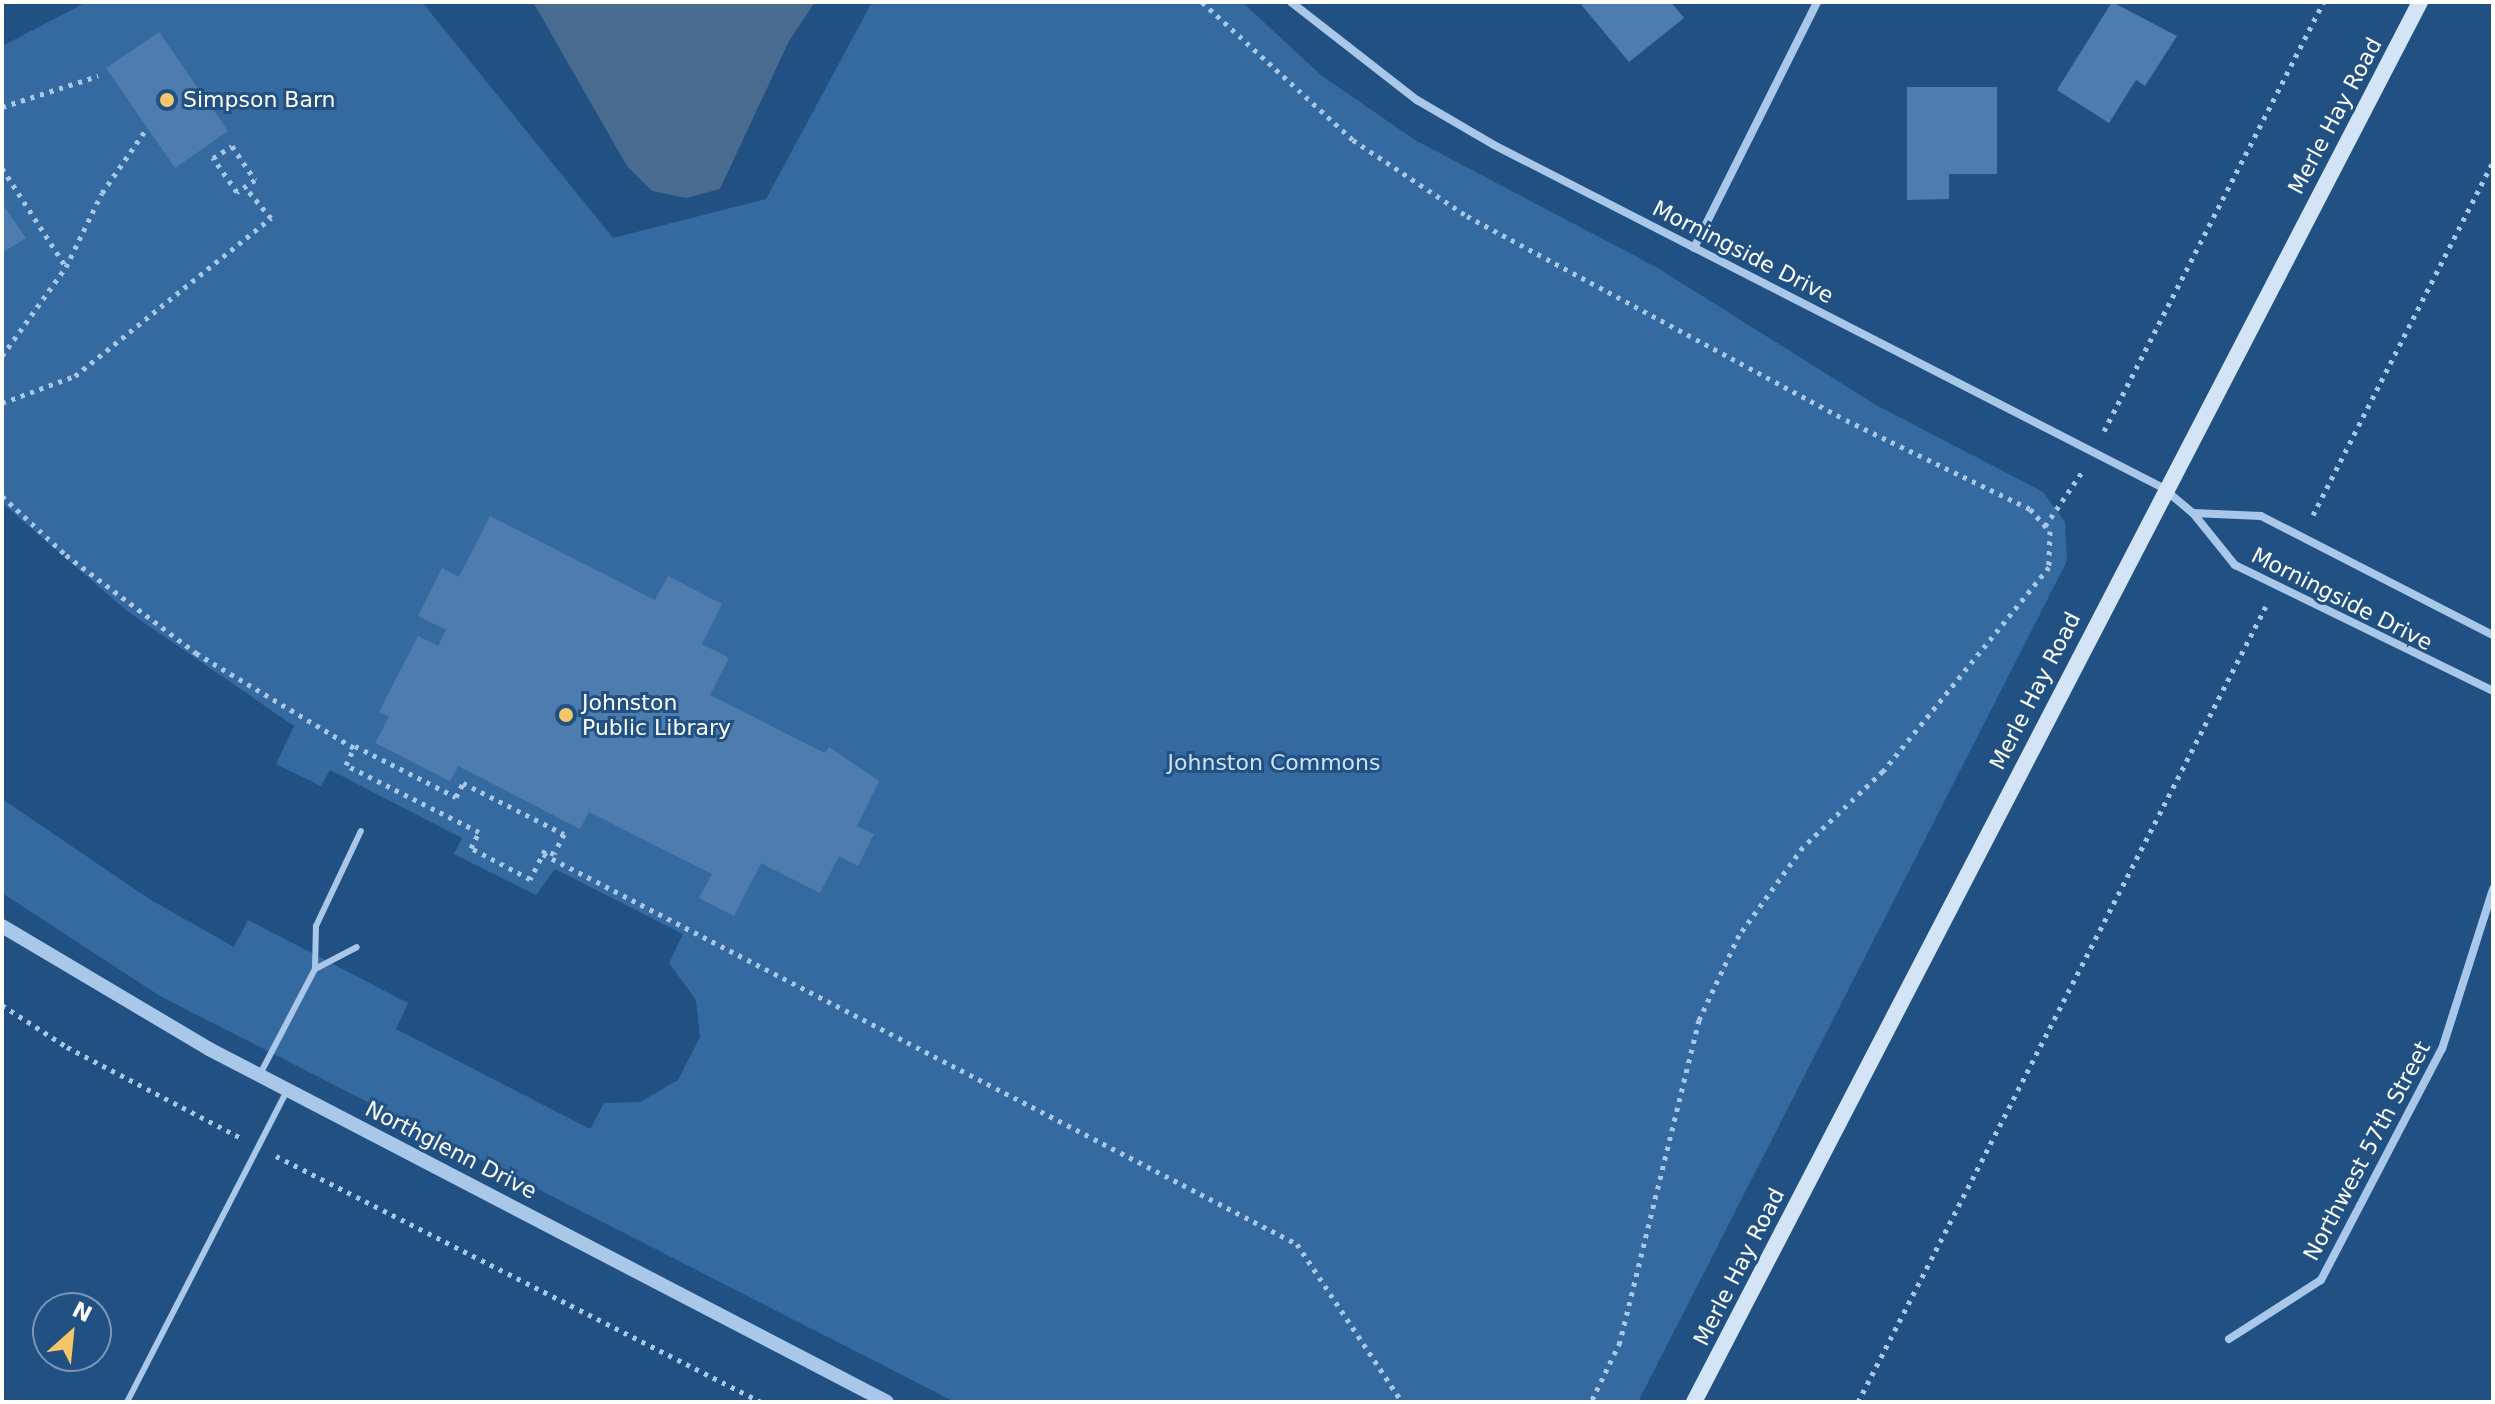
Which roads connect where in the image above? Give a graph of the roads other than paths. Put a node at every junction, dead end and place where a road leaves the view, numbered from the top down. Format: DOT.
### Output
graph roads {
  1 [pos="1291,2"];
  2 [pos="1817,2"];
  3 [pos="2420,2"];
  4 [pos="1694,248"];
  5 [pos="2163,488"];
  6 [pos="2193,513"];
  7 [pos="2493,635"];
  8 [pos="2493,691"];
  9 [pos="361,831"];
  10 [pos="2493,889"];
  11 [pos="2,926"];
  12 [pos="357,947"];
  13 [pos="315,969"];
  14 [pos="259,1076"];
  15 [pos="288,1090"];
  16 [pos="2229,1339"];
  17 [pos="127,1402"];
  18 [pos="887,1402"];
  19 [pos="1694,1402"];
  1 -- 4 [label="street, Morningside Drive"];
  2 -- 4 [label="street"];
  3 -- 5 [label="main road, Merle Hay Road"];
  4 -- 5 [label="street, Morningside Drive"];
  5 -- 6 [label="street, Morningside Drive"];
  5 -- 19 [label="main road, Merle Hay Road"];
  6 -- 7 [label="street, Morningside Drive"];
  6 -- 8 [label="street, Morningside Drive"];
  9 -- 13 [label="lane"];
  10 -- 16 [label="street, Northwest 57th Street"];
  11 -- 14 [label="street, Northglenn Drive"];
  12 -- 13 [label="lane"];
  13 -- 14 [label="lane"];
  14 -- 15 [label="street, Northglenn Drive"];
  15 -- 17 [label="lane"];
  15 -- 18 [label="street, Northglenn Drive"];
}
